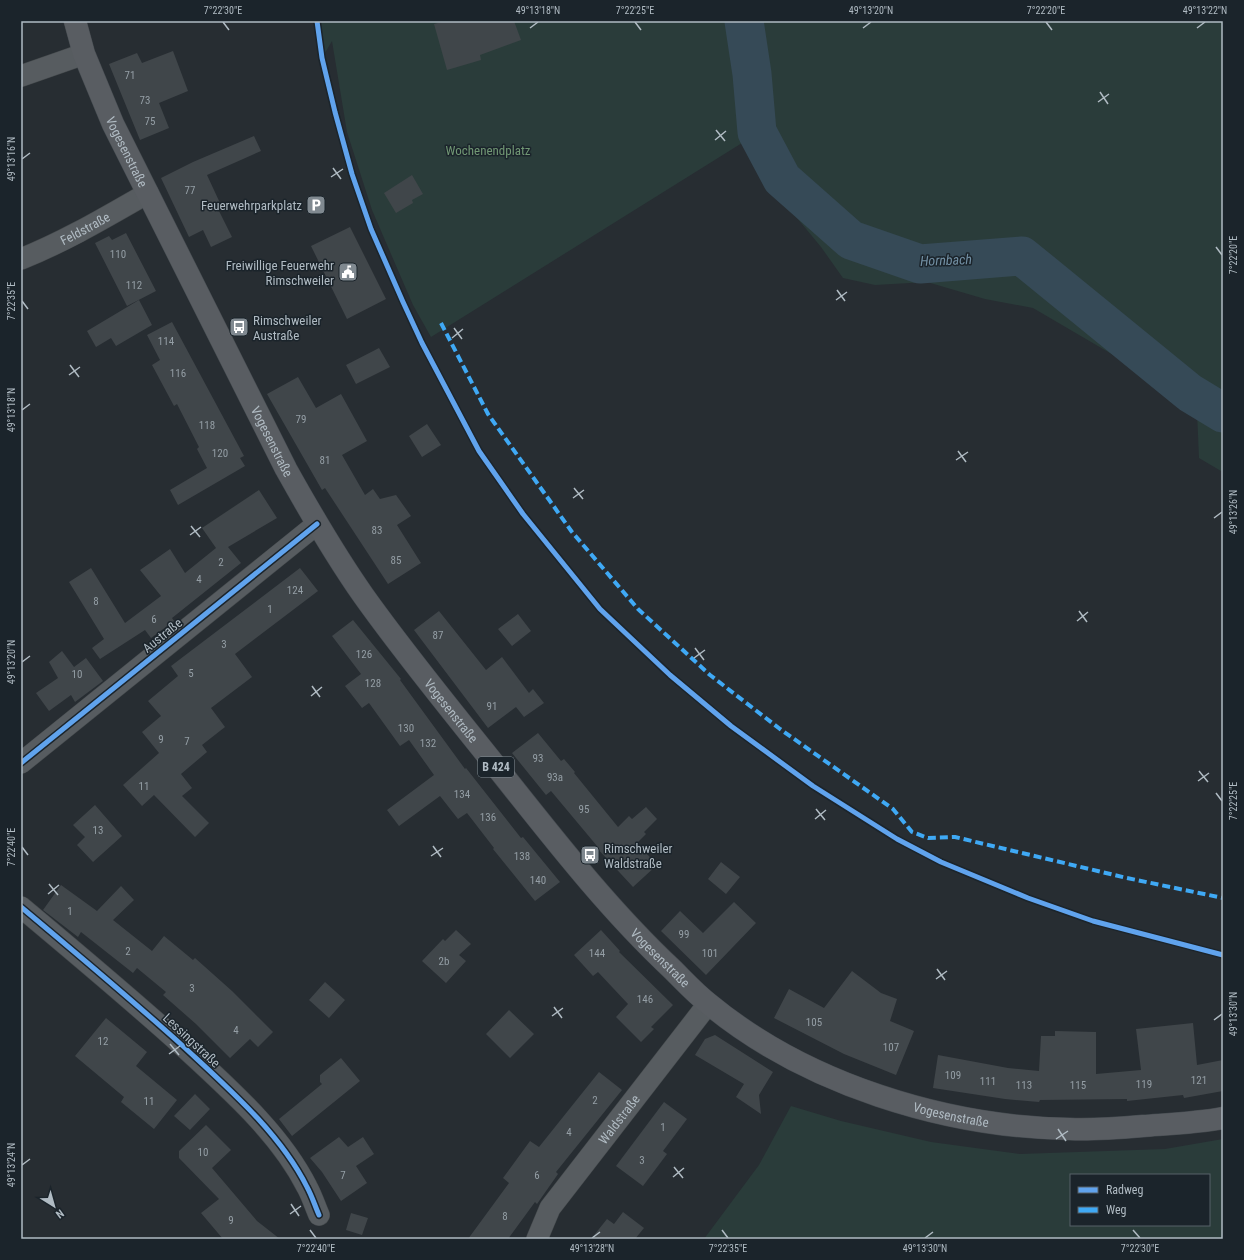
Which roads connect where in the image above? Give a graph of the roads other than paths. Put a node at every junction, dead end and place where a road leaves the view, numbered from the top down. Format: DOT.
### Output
graph roads {
  1 [pos="75,21"];
  2 [pos="84,54"];
  3 [pos="21,76"];
  4 [pos="148,193"];
  5 [pos="21,259"];
  6 [pos="317,524"];
  7 [pos="21,763"];
  8 [pos="21,907"];
  9 [pos="708,1004"];
  10 [pos="1223,1118"];
  11 [pos="319,1215"];
  12 [pos="537,1239"];
  1 -- 2 [label="main road, Vogesenstraße / B 424"];
  2 -- 3 [label="street"];
  2 -- 4 [label="main road, Vogesenstraße / B 424"];
  4 -- 5 [label="street, Feldstraße"];
  4 -- 6 [label="main road, Vogesenstraße / B 424"];
  6 -- 7 [label="street, Austraße"];
  6 -- 9 [label="main road, Vogesenstraße / B 424"];
  8 -- 11 [label="street, Lessingstraße"];
  9 -- 10 [label="main road, Vogesenstraße / B 424"];
  9 -- 12 [label="street, Waldstraße"];
}
